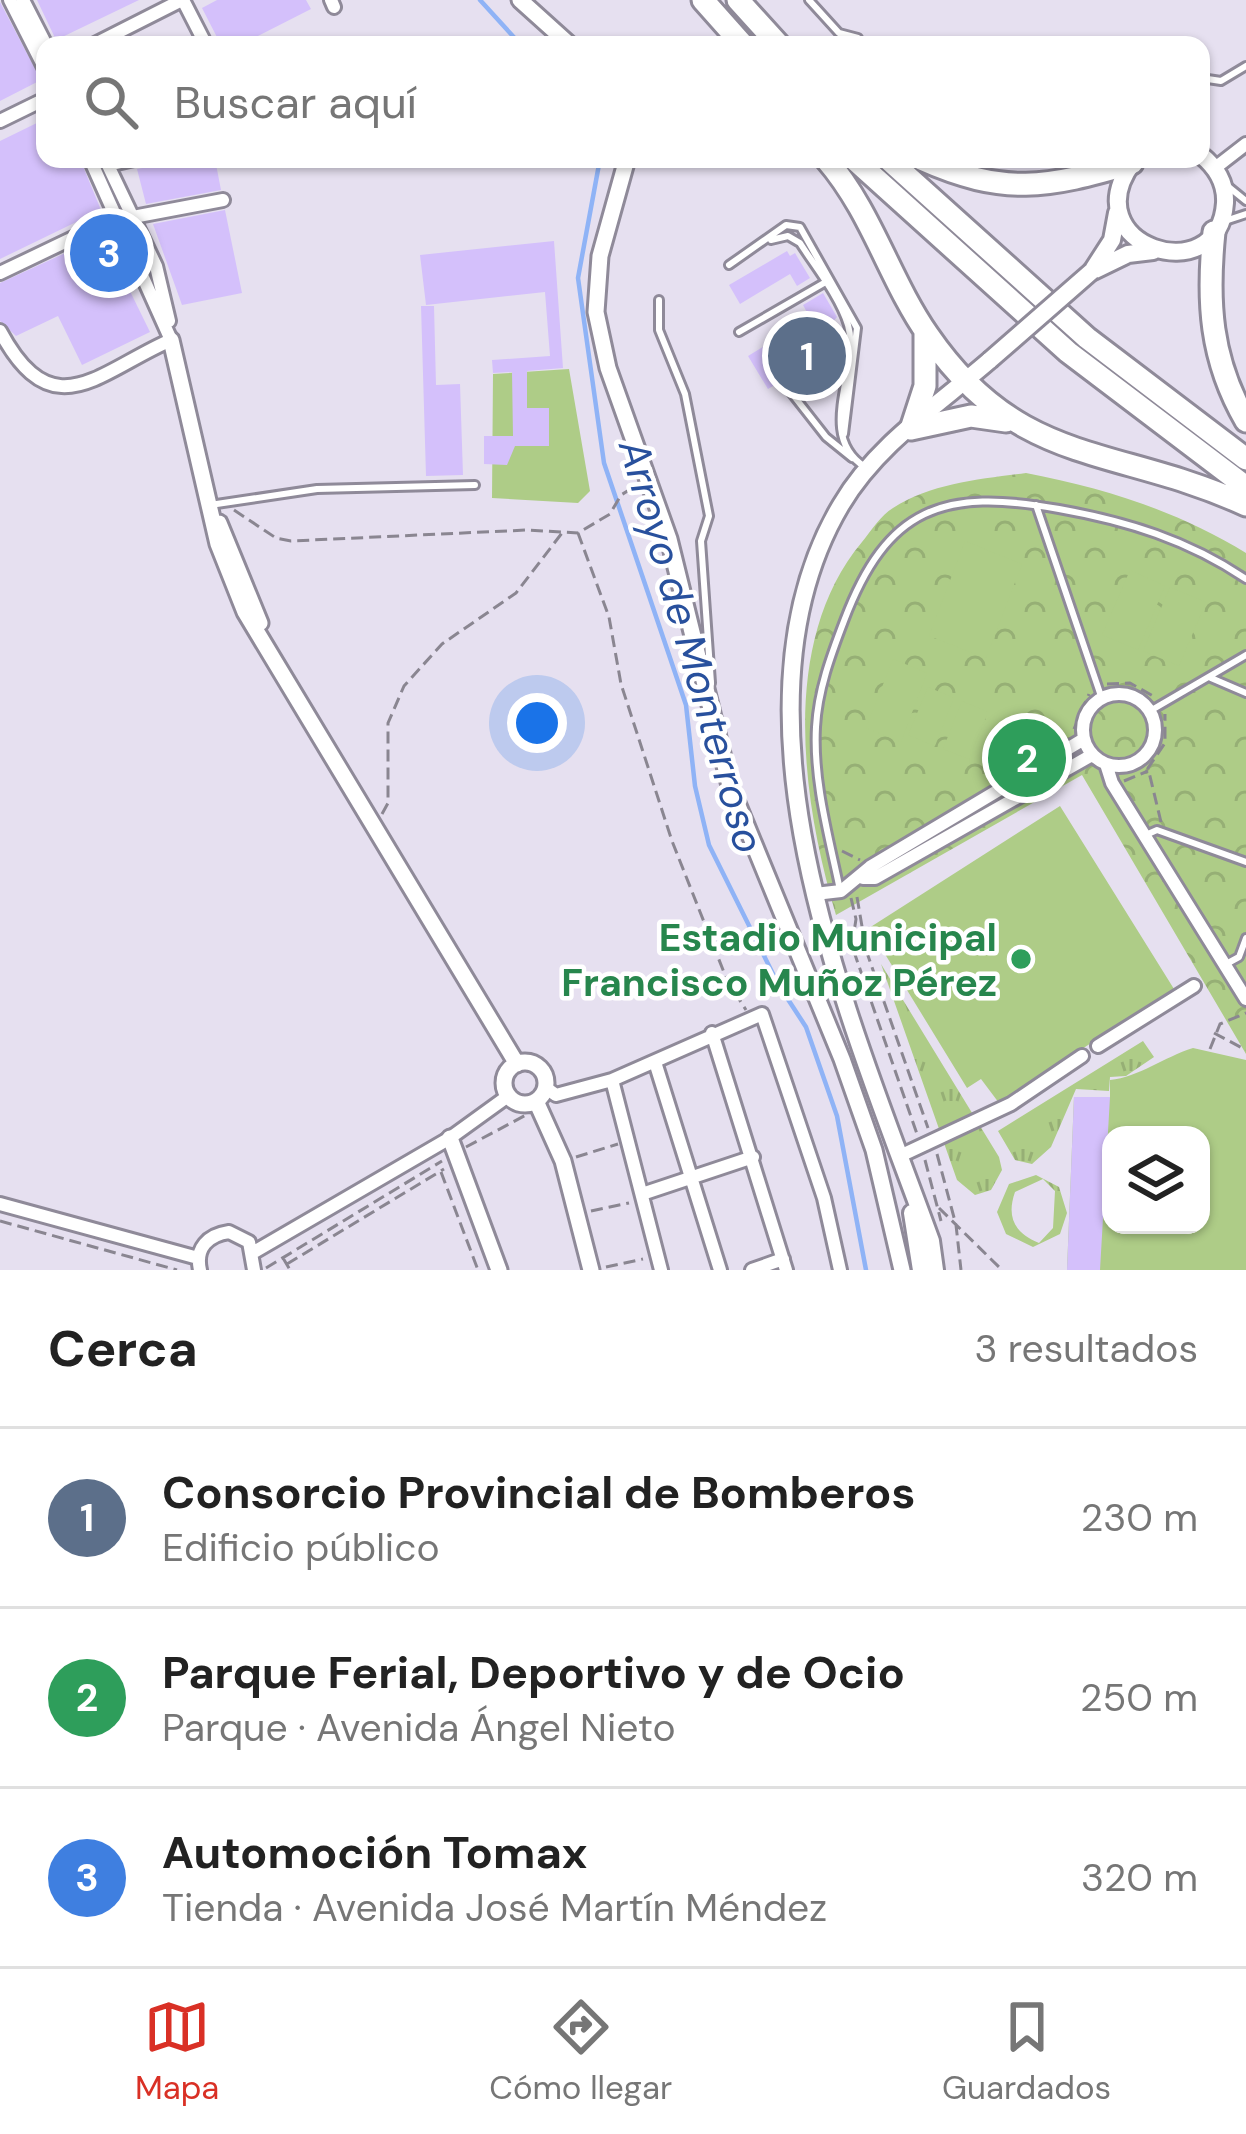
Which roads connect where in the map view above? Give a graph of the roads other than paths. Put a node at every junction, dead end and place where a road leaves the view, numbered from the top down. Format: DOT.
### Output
graph roads {
  1 [pos="10,0"];
  2 [pos="23,0"];
  3 [pos="182,0"];
  4 [pos="520,0"];
  5 [pos="703,0"];
  6 [pos="739,0"];
  7 [pos="808,0"];
  8 [pos="41,36"];
  9 [pos="111,36"];
  10 [pos="201,36"];
  11 [pos="560,36"];
  12 [pos="732,36"];
  13 [pos="771,36"];
  14 [pos="850,36"];
  15 [pos="29,39"];
  16 [pos="36,46"];
  17 [pos="36,52"];
  18 [pos="1246,66"];
  19 [pos="1210,79"];
  20 [pos="36,104"];
  21 [pos="0,122"];
  22 [pos="1246,144"];
  23 [pos="1212,166"];
  24 [pos="96,168"];
  25 [pos="108,168"];
  26 [pos="624,168"];
  27 [pos="832,168"];
  28 [pos="864,168"];
  29 [pos="898,168"];
  30 [pos="942,168"];
  31 [pos="1106,168"];
  32 [pos="1130,168"];
  33 [pos="223,200"];
  34 [pos="1246,201"];
  35 [pos="1118,207"];
  36 [pos="1246,214"];
  37 [pos="126,216"];
  38 [pos="1216,230"];
  39 [pos="771,240"];
  40 [pos="1158,251"];
  41 [pos="729,265"];
  42 [pos="1092,271"];
  43 [pos="0,274"];
  44 [pos="828,281"];
  45 [pos="659,300"];
  46 [pos="0,331"];
  47 [pos="739,332"];
  48 [pos="925,332"];
  49 [pos="171,340"];
  50 [pos="964,382"];
  51 [pos="786,386"];
  52 [pos="1246,421"];
  53 [pos="1010,422"];
  54 [pos="911,429"];
  55 [pos="1246,459"];
  56 [pos="864,466"];
  57 [pos="475,485"];
  58 [pos="1246,487"];
  59 [pos="217,504"];
  60 [pos="1036,505"];
  61 [pos="1246,505"];
  62 [pos="1246,579"];
  63 [pos="1246,655"];
  64 [pos="1208,677"];
  65 [pos="1100,693"];
  66 [pos="1246,693"];
  67 [pos="705,696"];
  68 [pos="1155,708"];
  69 [pos="1079,738"];
  70 [pos="1092,754"];
  71 [pos="1106,764"];
  72 [pos="1144,836"];
  73 [pos="1246,862"];
  74 [pos="851,885"];
  75 [pos="815,893"];
  76 [pos="1246,938"];
  77 [pos="1225,965"];
  78 [pos="1195,986"];
  79 [pos="1246,999"];
  80 [pos="712,1033"];
  81 [pos="1098,1046"];
  82 [pos="1082,1056"];
  83 [pos="655,1062"];
  84 [pos="518,1064"];
  85 [pos="612,1080"];
  86 [pos="508,1096"];
  87 [pos="540,1099"];
  88 [pos="455,1151"];
  89 [pos="902,1155"];
  90 [pos="753,1157"];
  91 [pos="693,1178"];
  92 [pos="645,1197"];
  93 [pos="0,1204"];
  94 [pos="898,1247"];
  95 [pos="254,1252"];
  96 [pos="659,1263"];
  97 [pos="199,1264"];
  98 [pos="784,1264"];
  99 [pos="926,1268"];
  100 [pos="254,1270"];
  101 [pos="499,1270"];
  102 [pos="591,1270"];
  103 [pos="720,1270"];
  104 [pos="752,1270"];
  105 [pos="840,1270"];
  106 [pos="902,1270"];
  1 -- 15 [label="street"];
  2 -- 8 [label="street"];
  3 -- 9 [label="street"];
  3 -- 10 [label="street"];
  4 -- 11 [label="street"];
  5 -- 12 [label="highway"];
  6 -- 13 [label="highway"];
  7 -- 14 [label="lane"];
  15 -- 16 [label="street"];
  15 -- 17 [label="street"];
  18 -- 19 [label="lane"];
  20 -- 21 [label="street"];
  22 -- 23 [label="street"];
  23 -- 34 [label="lane"];
  23 -- 38 [label="main road"];
  24 -- 37 [label="street"];
  25 -- 37 [label="street"];
  26 -- 67 [label="street"];
  27 -- 48 [label="highway"];
  28 -- 58 [label="highway"];
  29 -- 55 [label="highway"];
  30 -- 31 [label="highway"];
  32 -- 35 [label="main road"];
  33 -- 37 [label="street"];
  35 -- 40 [label="main road"];
  35 -- 42 [label="main road"];
  36 -- 38 [label="lane"];
  37 -- 43 [label="street"];
  37 -- 49 [label="street"];
  37 -- 49 [label="street"];
  38 -- 40 [label="main road"];
  38 -- 52 [label="highway"];
  39 -- 41 [label="lane"];
  39 -- 44 [label="lane"];
  39 -- 44 [label="lane"];
  40 -- 42 [label="main road"];
  42 -- 50 [label="main road, bridge"];
  44 -- 47 [label="lane"];
  44 -- 56 [label="lane"];
  45 -- 67 [label="lane"];
  46 -- 49 [label="street"];
  48 -- 50 [label="highway"];
  48 -- 54 [label="highway"];
  49 -- 59 [label="street"];
  50 -- 53 [label="highway"];
  50 -- 54 [label="main road"];
  51 -- 56 [label="lane"];
  53 -- 54 [label="highway"];
  53 -- 61 [label="highway"];
  54 -- 56 [label="main road"];
  56 -- 75 [label="main road"];
  57 -- 59 [label="lane"];
  59 -- 84 [label="street"];
  60 -- 62 [label="lane"];
  60 -- 65 [label="lane"];
  60 -- 74 [label="lane"];
  63 -- 64 [label="lane"];
  64 -- 66 [label="lane"];
  64 -- 68 [label="lane"];
  65 -- 68 [label="street"];
  65 -- 69 [label="street"];
  67 -- 94 [label="street"];
  68 -- 71 [label="street"];
  69 -- 70 [label="street"];
  69 -- 74 [label="street"];
  70 -- 71 [label="street"];
  70 -- 74 [label="street"];
  71 -- 72 [label="street"];
  72 -- 73 [label="lane"];
  72 -- 77 [label="street"];
  74 -- 75 [label="street"];
  75 -- 89 [label="main road"];
  76 -- 77 [label="lane"];
  77 -- 79 [label="street"];
  78 -- 81 [label="street"];
  80 -- 83 [label="street"];
  80 -- 90 [label="street"];
  80 -- 105 [label="street"];
  82 -- 89 [label="street"];
  83 -- 85 [label="street"];
  83 -- 91 [label="street"];
  84 -- 86 [label="street"];
  84 -- 87 [label="street"];
  85 -- 87 [label="street"];
  85 -- 92 [label="street"];
  86 -- 87 [label="street"];
  86 -- 88 [label="street"];
  87 -- 102 [label="street"];
  88 -- 95 [label="street"];
  88 -- 101 [label="street"];
  89 -- 99 [label="main road"];
  90 -- 91 [label="street"];
  90 -- 98 [label="street"];
  91 -- 92 [label="street"];
  91 -- 103 [label="street"];
  92 -- 96 [label="street"];
  93 -- 97 [label="street"];
  94 -- 99 [label="street"];
  94 -- 106 [label="street"];
  95 -- 97 [label="street"];
  95 -- 100 [label="street"];
  98 -- 104 [label="street"];
}
